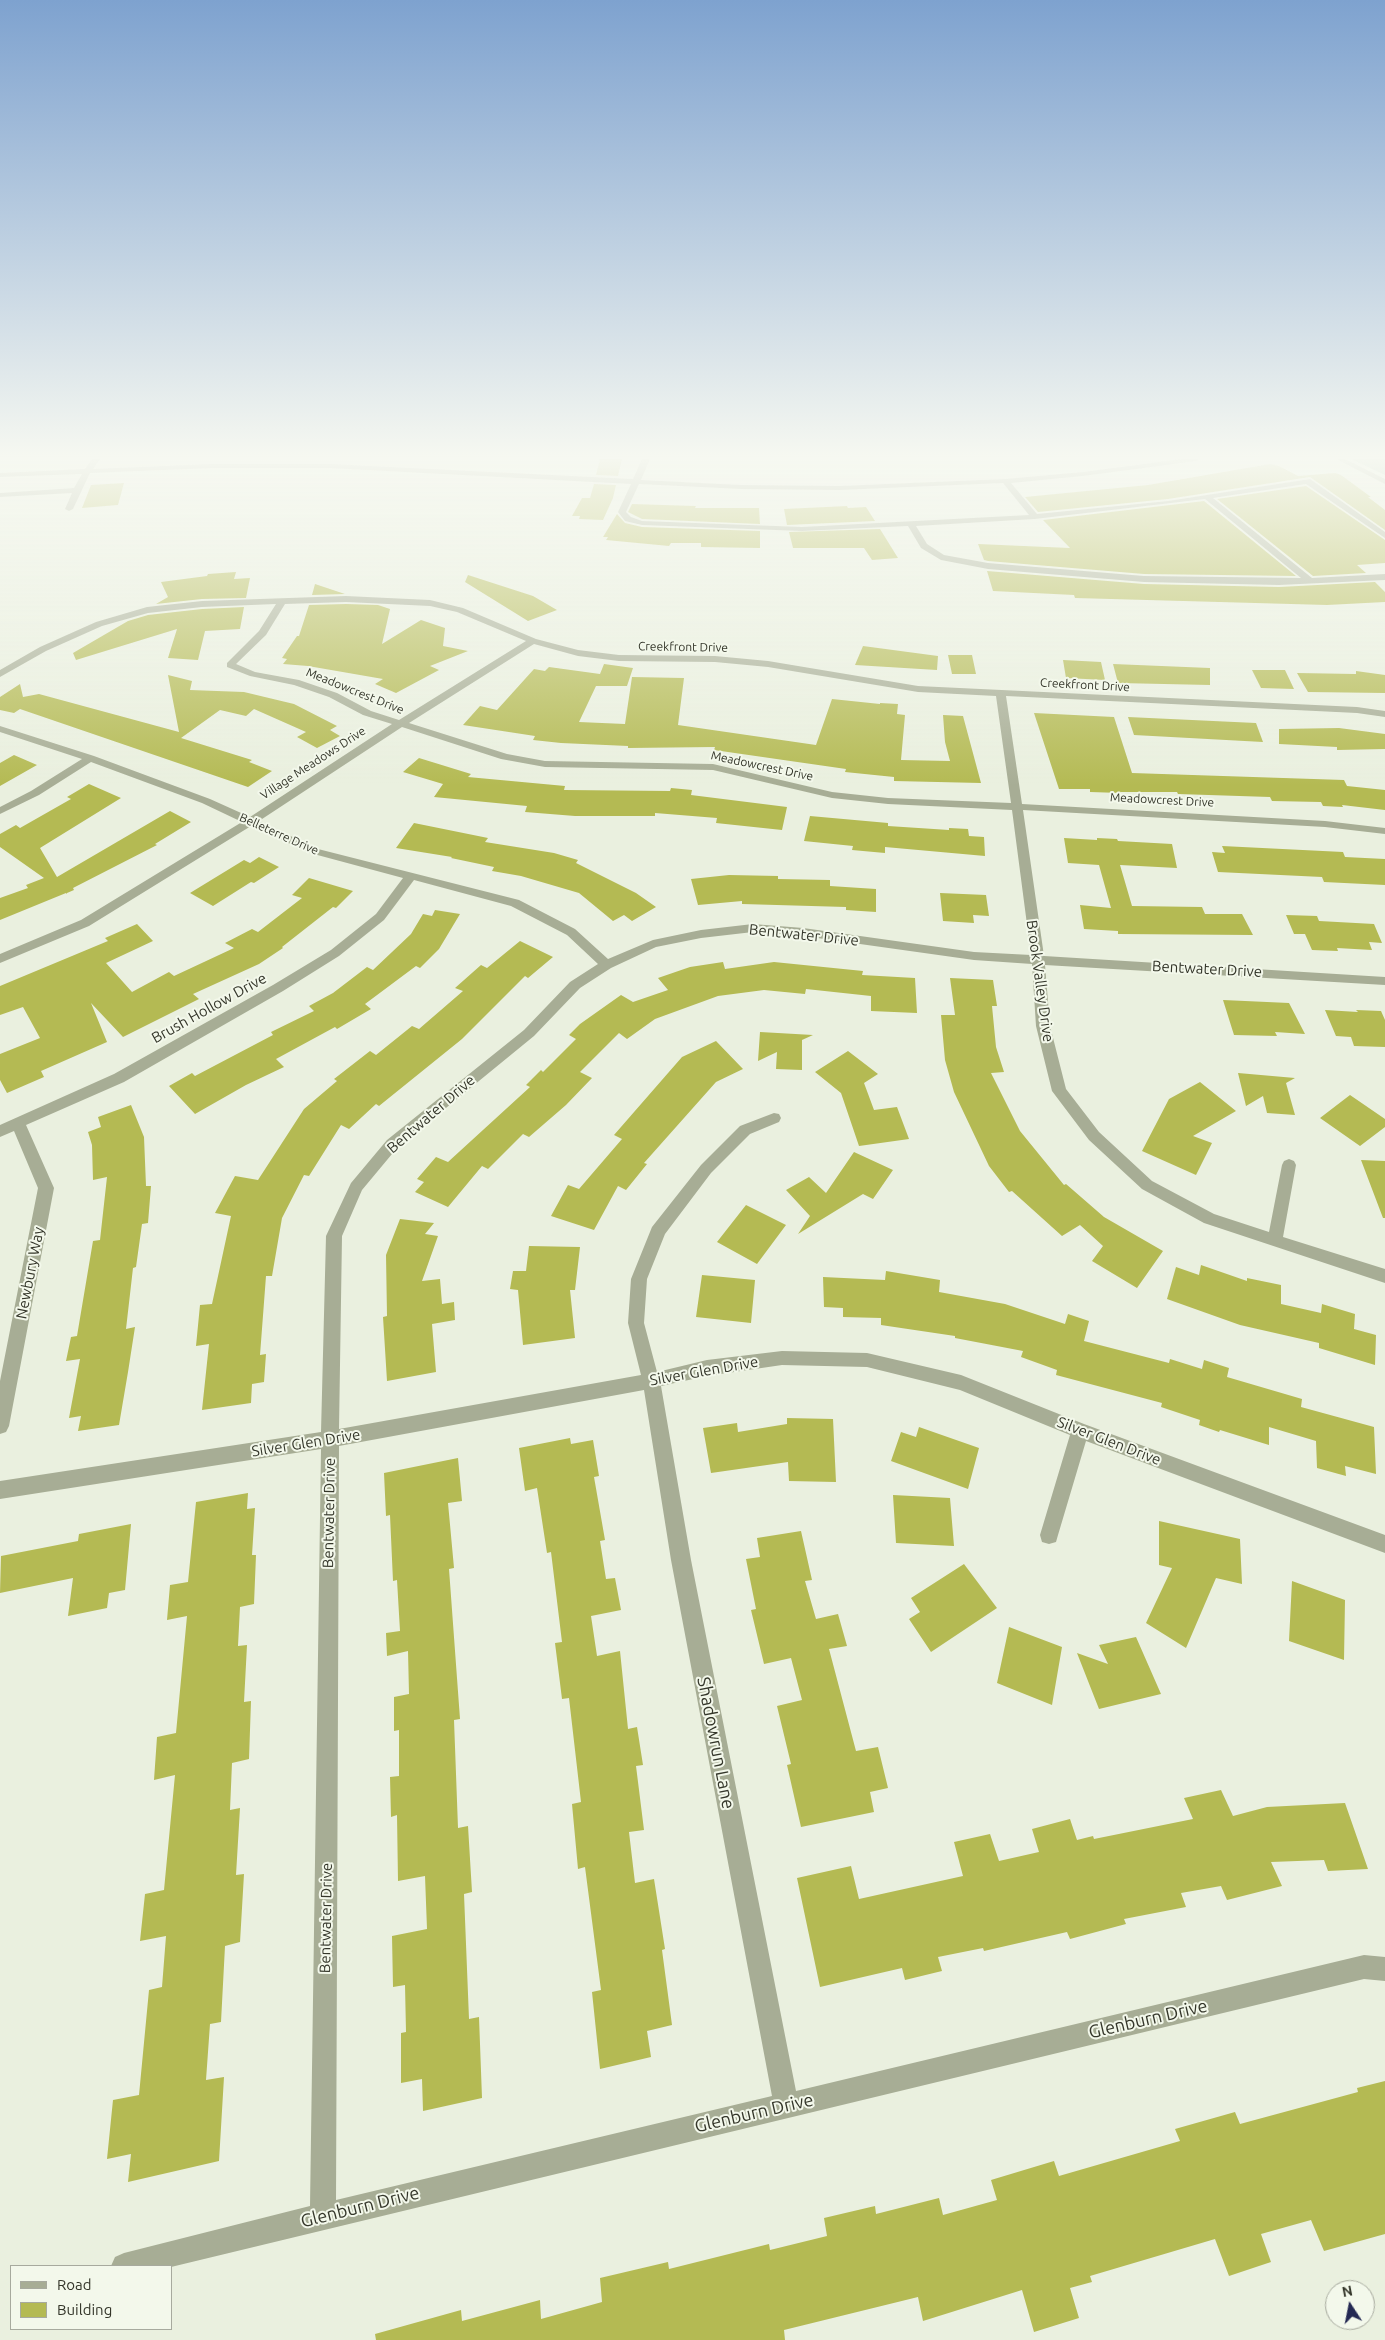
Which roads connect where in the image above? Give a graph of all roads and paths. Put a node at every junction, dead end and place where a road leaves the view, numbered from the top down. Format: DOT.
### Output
graph roads {
  1 [pos="1014,568"];
  2 [pos="1294,568"];
  3 [pos="1385,577"];
  4 [pos="1310,581"];
  5 [pos="282,601"];
  6 [pos="533,641"];
  7 [pos="0,674"];
  8 [pos="1001,693"];
  9 [pos="1385,714"];
  10 [pos="398,724"];
  11 [pos="0,729"];
  12 [pos="90,758"];
  13 [pos="1015,806"];
  14 [pos="0,811"];
  15 [pos="250,822"];
  16 [pos="1385,831"];
  17 [pos="410,877"];
  18 [pos="0,959"];
  19 [pos="1038,959"];
  20 [pos="606,965"];
  21 [pos="1385,980"];
  22 [pos="774,1118"];
  23 [pos="18,1124"];
  24 [pos="0,1131"];
  25 [pos="1288,1165"];
  26 [pos="1275,1240"];
  27 [pos="1385,1276"];
  28 [pos="651,1381"];
  29 [pos="0,1426"];
  30 [pos="1080,1431"];
  31 [pos="330,1439"];
  32 [pos="0,1490"];
  33 [pos="1049,1535"];
  34 [pos="1385,1544"];
  35 [pos="1385,1968"];
  36 [pos="786,2106"];
  37 [pos="323,2216"];
  38 [pos="128,2265"];
  1 -- 4 [label="street"];
  2 -- 4 [label="street"];
  3 -- 4 [label="street"];
  5 -- 6 [label="street, Creekfront Drive"];
  5 -- 7 [label="street, Creekfront Drive"];
  5 -- 10 [label="street, Meadowcrest Drive"];
  6 -- 8 [label="street, Creekfront Drive"];
  6 -- 10 [label="street, Village Meadows Drive"];
  8 -- 9 [label="street, Creekfront Drive"];
  8 -- 13 [label="street, Brook Valley Drive"];
  10 -- 13 [label="street, Meadowcrest Drive"];
  10 -- 15 [label="street, Village Meadows Drive"];
  11 -- 12 [label="street, Belleterre Drive"];
  12 -- 14 [label="street"];
  12 -- 15 [label="street, Belleterre Drive"];
  13 -- 16 [label="street, Meadowcrest Drive"];
  13 -- 19 [label="street, Brook Valley Drive"];
  15 -- 17 [label="street, Belleterre Drive"];
  15 -- 18 [label="street, Village Meadows Drive"];
  17 -- 20 [label="street, Belleterre Drive"];
  17 -- 23 [label="street, Brush Hollow Drive"];
  19 -- 20 [label="street, Bentwater Drive"];
  19 -- 21 [label="street, Bentwater Drive"];
  19 -- 26 [label="street, Brook Valley Drive"];
  20 -- 31 [label="street, Bentwater Drive"];
  22 -- 28 [label="street, Shadowrun Lane"];
  23 -- 24 [label="street, Brush Hollow Drive"];
  23 -- 29 [label="street, Newbury Way"];
  25 -- 26 [label="street"];
  26 -- 27 [label="street, Brook Valley Drive"];
  28 -- 30 [label="street, Silver Glen Drive"];
  28 -- 31 [label="street, Silver Glen Drive"];
  28 -- 36 [label="street, Shadowrun Lane"];
  30 -- 33 [label="street"];
  30 -- 34 [label="street, Silver Glen Drive"];
  31 -- 32 [label="street, Silver Glen Drive"];
  31 -- 37 [label="street, Bentwater Drive"];
  35 -- 36 [label="street, Glenburn Drive"];
  36 -- 37 [label="street, Glenburn Drive"];
  37 -- 38 [label="street, Glenburn Drive"];
}
